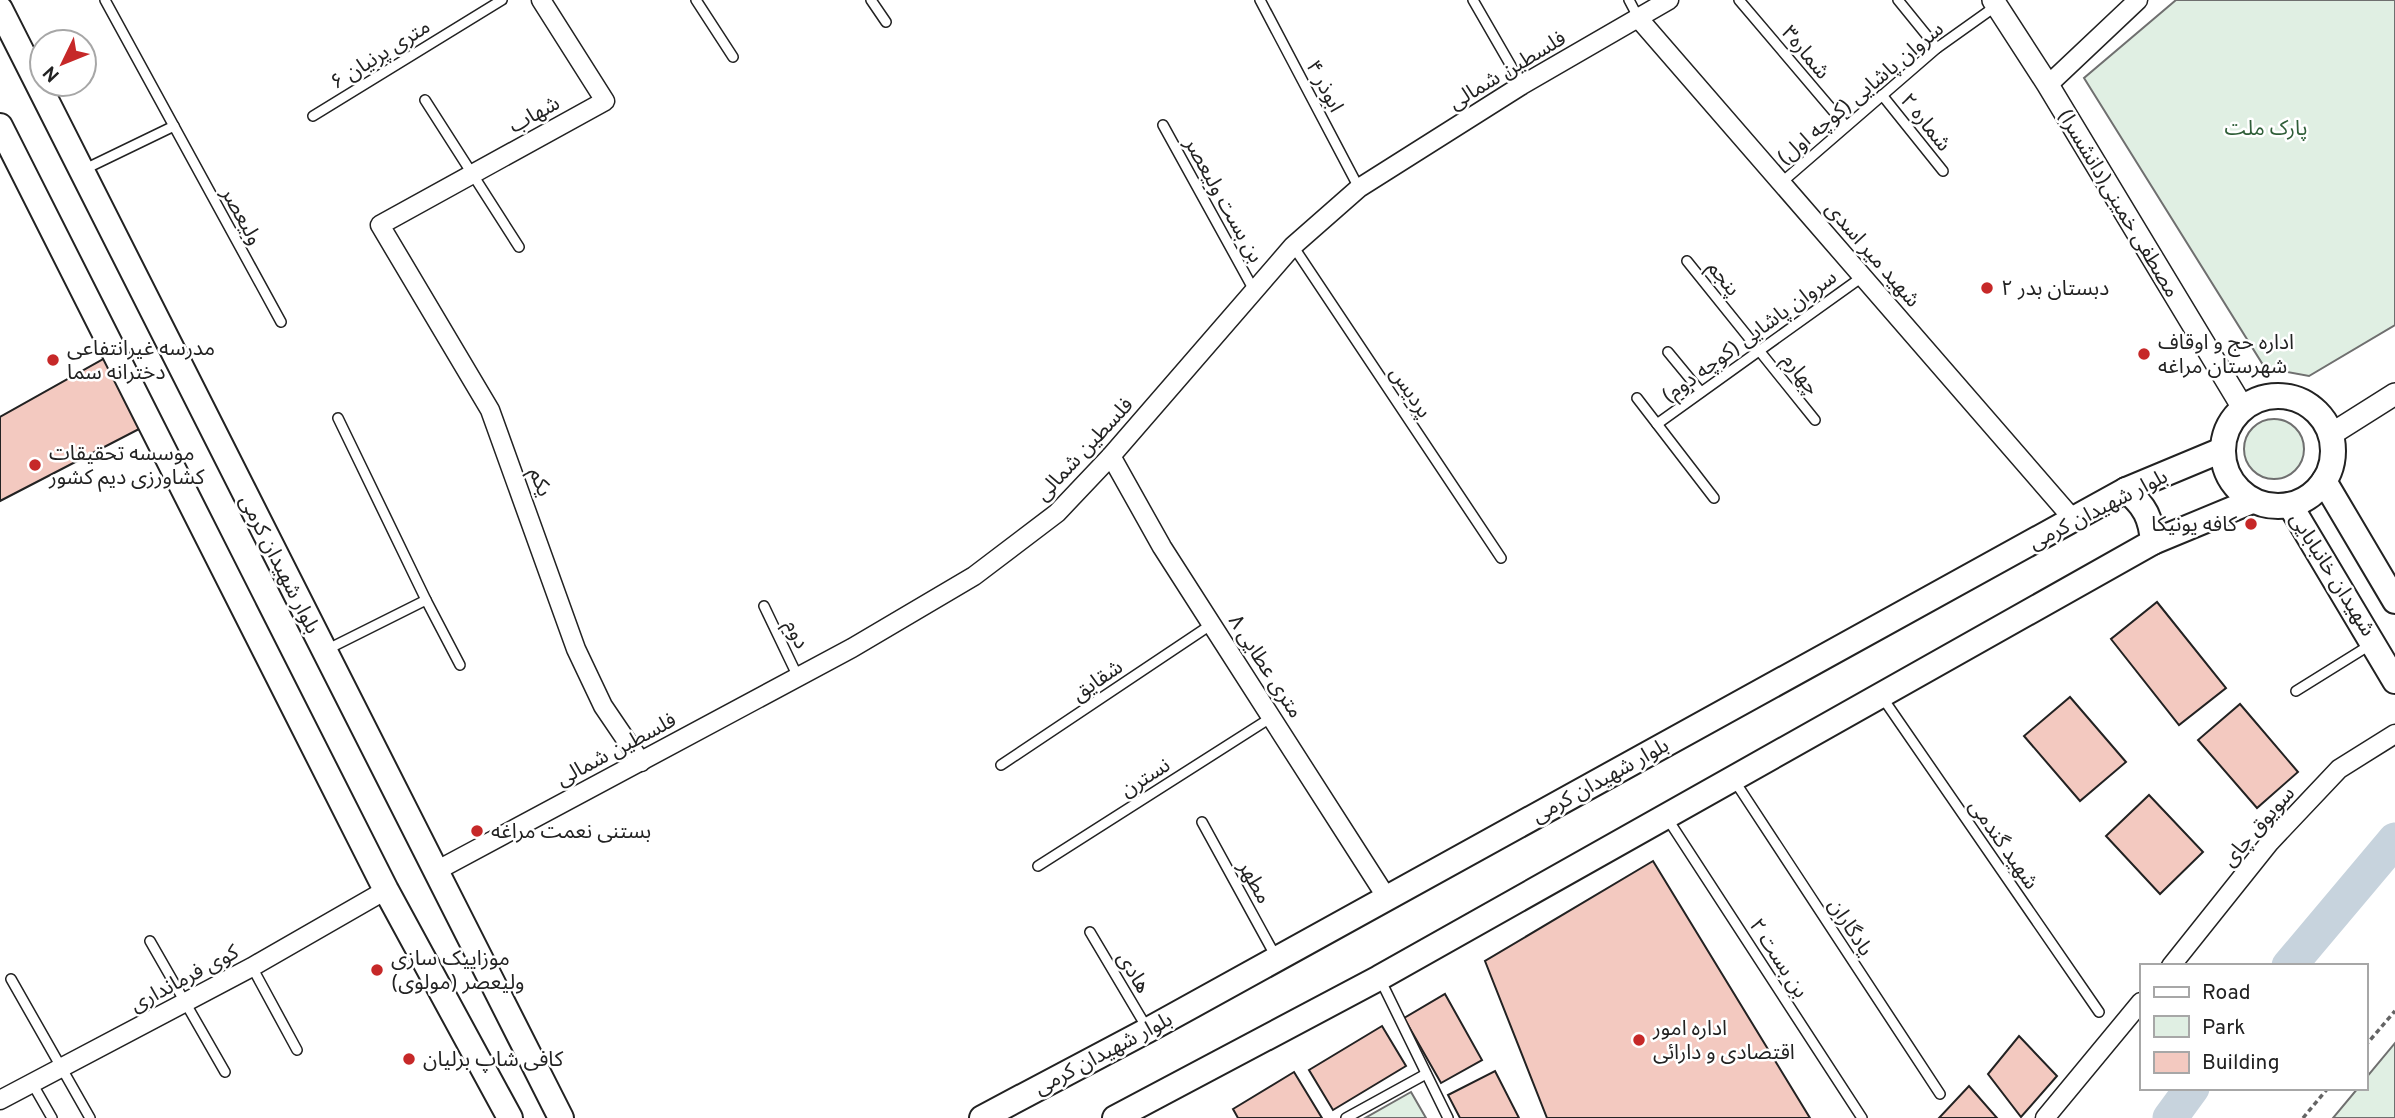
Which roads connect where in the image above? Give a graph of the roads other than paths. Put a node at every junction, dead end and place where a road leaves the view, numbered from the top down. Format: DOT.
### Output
graph roads {
  1 [pos="105,0"];
  2 [pos="502,0"];
  3 [pos="541,0"];
  4 [pos="696,0"];
  5 [pos="872,0"];
  6 [pos="1260,0"];
  7 [pos="1473,0"];
  8 [pos="1629,0"];
  9 [pos="1669,0"];
  10 [pos="1739,0"];
  11 [pos="1898,0"];
  12 [pos="2138,0"];
  13 [pos="1995,3"];
  14 [pos="0,9"];
  15 [pos="1639,19"];
  16 [pos="886,22"];
  17 [pos="1937,48"];
  18 [pos="733,57"];
  19 [pos="1522,85"];
  20 [pos="2048,85"];
  21 [pos="1882,95"];
  22 [pos="425,100"];
  23 [pos="313,116"];
  24 [pos="1163,125"];
  25 [pos="174,126"];
  26 [pos="1846,126"];
  27 [pos="3,140"];
  28 [pos="82,171"];
  29 [pos="1942,172"];
  30 [pos="471,174"];
  31 [pos="1781,183"];
  32 [pos="1359,188"];
  33 [pos="380,225"];
  34 [pos="1293,246"];
  35 [pos="519,247"];
  36 [pos="1687,261"];
  37 [pos="1863,277"];
  38 [pos="1255,292"];
  39 [pos="281,322"];
  40 [pos="1759,350"];
  41 [pos="1668,352"];
  42 [pos="1701,392"];
  43 [pos="2395,394"];
  44 [pos="1637,398"];
  45 [pos="2243,408"];
  46 [pos="338,418"];
  47 [pos="1815,420"];
  48 [pos="1657,424"];
  49 [pos="2330,435"];
  50 [pos="2222,450"];
  51 [pos="1111,456"];
  52 [pos="2324,481"];
  53 [pos="2126,490"];
  54 [pos="1714,498"];
  55 [pos="2252,500"];
  56 [pos="2290,505"];
  57 [pos="2073,519"];
  58 [pos="2153,542"];
  59 [pos="1501,558"];
  60 [pos="426,600"];
  61 [pos="2395,601"];
  62 [pos="764,606"];
  63 [pos="1212,624"];
  64 [pos="2375,642"];
  65 [pos="325,651"];
  66 [pos="460,665"];
  67 [pos="798,677"];
  68 [pos="2395,681"];
  69 [pos="2296,691"];
  70 [pos="1881,696"];
  71 [pos="1272,717"];
  72 [pos="2395,734"];
  73 [pos="641,762"];
  74 [pos="1000,765"];
  75 [pos="1733,779"];
  76 [pos="1666,816"];
  77 [pos="1202,822"];
  78 [pos="1038,866"];
  79 [pos="436,871"];
  80 [pos="386,890"];
  81 [pos="1387,898"];
  82 [pos="1090,932"];
  83 [pos="150,941"];
  84 [pos="1277,959"];
  85 [pos="2173,964"];
  86 [pos="252,967"];
  87 [pos="1379,978"];
  88 [pos="11,979"];
  89 [pos="185,1003"];
  90 [pos="2140,1003"];
  91 [pos="2099,1013"];
  92 [pos="1148,1030"];
  93 [pos="297,1050"];
  94 [pos="62,1068"];
  95 [pos="225,1072"];
  96 [pos="1426,1074"];
  97 [pos="32,1083"];
  98 [pos="1940,1094"];
  99 [pos="0,1100"];
  100 [pos="560,1117"];
  101 [pos="1118,1117"];
  102 [pos="52,1118"];
  103 [pos="90,1118"];
  104 [pos="510,1118"];
  105 [pos="982,1118"];
  106 [pos="1346,1118"];
  107 [pos="1448,1118"];
  108 [pos="1862,1118"];
  109 [pos="2045,1118"];
  1 -- 25 [label="lane, ولیعصر"];
  2 -- 23 [label="lane, ۶ متری پرنیان"];
  3 -- 30 [label="street, شهاب"];
  4 -- 18 [label="lane"];
  5 -- 16 [label="lane"];
  6 -- 32 [label="lane, ابوذر ۴"];
  7 -- 19 [label="lane"];
  8 -- 15 [label="lane"];
  9 -- 15 [label="street, فلسطین شمالی"];
  10 -- 26 [label="lane, شماره۳"];
  11 -- 17 [label="lane"];
  12 -- 20 [label="street"];
  13 -- 17 [label="lane, سروان پاشایی (کوچه اول)"];
  13 -- 20 [label="street, (دانشسرا)مصطفی خمینی"];
  14 -- 28 [label="main road, بلوار شهیدان کرمی"];
  15 -- 19 [label="street, فلسطین شمالی"];
  15 -- 31 [label="street, شهید میر اسدی"];
  17 -- 21 [label="lane, سروان پاشایی (کوچه اول)"];
  19 -- 32 [label="street, فلسطین شمالی"];
  20 -- 45 [label="street, (دانشسرا)مصطفی خمینی"];
  21 -- 26 [label="lane, سروان پاشایی (کوچه اول)"];
  21 -- 29 [label="lane, شماره ۲"];
  22 -- 30 [label="lane"];
  24 -- 38 [label="lane, بن بست ولیعصر"];
  25 -- 28 [label="lane"];
  25 -- 39 [label="lane, ولیعصر"];
  26 -- 31 [label="lane, سروان پاشایی (کوچه اول)"];
  27 -- 80 [label="main road"];
  28 -- 65 [label="main road, بلوار شهیدان کرمی"];
  30 -- 33 [label="street, شهاب"];
  30 -- 35 [label="lane"];
  31 -- 37 [label="street, شهید میر اسدی"];
  32 -- 34 [label="street, فلسطین شمالی"];
  33 -- 73 [label="street, یکم"];
  34 -- 38 [label="street, فلسطین شمالی"];
  34 -- 59 [label="lane, پردیس"];
  36 -- 40 [label="lane, پنجم"];
  37 -- 40 [label="lane, سروان پاشایی (کوچه دوم)"];
  37 -- 57 [label="street, شهید میر اسدی"];
  38 -- 51 [label="street, فلسطین شمالی"];
  40 -- 42 [label="lane, سروان پاشایی (کوچه دوم)"];
  40 -- 47 [label="lane, چهارم"];
  41 -- 42 [label="lane"];
  42 -- 48 [label="lane, سروان پاشایی (کوچه دوم)"];
  43 -- 49 [label="street"];
  44 -- 48 [label="lane"];
  45 -- 49 [label="main road"];
  45 -- 50 [label="main road"];
  46 -- 60 [label="lane"];
  48 -- 54 [label="lane"];
  49 -- 52 [label="main road"];
  50 -- 53 [label="main road, بلوار شهیدان کرمی"];
  50 -- 55 [label="main road"];
  51 -- 63 [label="street, ۸ متری عطایی"];
  51 -- 67 [label="street, فلسطین شمالی"];
  52 -- 56 [label="main road"];
  52 -- 61 [label="main road, شهیدان خانبابایی"];
  53 -- 57 [label="main road, بلوار شهیدان کرمی"];
  53 -- 58 [label="main road"];
  55 -- 56 [label="main road"];
  55 -- 58 [label="main road"];
  56 -- 64 [label="main road, شهیدان خانبابایی"];
  57 -- 81 [label="main road, بلوار شهیدان کرمی"];
  58 -- 70 [label="main road"];
  60 -- 65 [label="lane"];
  60 -- 66 [label="lane"];
  62 -- 67 [label="lane, دوم"];
  63 -- 71 [label="street, ۸ متری عطایی"];
  63 -- 74 [label="lane, شقایق"];
  64 -- 68 [label="main road, شهیدان خانبابایی"];
  64 -- 69 [label="lane"];
  65 -- 79 [label="main road, بلوار شهیدان کرمی"];
  67 -- 73 [label="street, فلسطین شمالی"];
  70 -- 75 [label="main road"];
  70 -- 91 [label="lane, شهید گندمی"];
  71 -- 78 [label="lane, نسترن"];
  71 -- 81 [label="street, ۸ متری عطایی"];
  72 -- 85 [label="street, سویوق چای"];
  73 -- 79 [label="street, فلسطین شمالی"];
  75 -- 76 [label="main road"];
  75 -- 98 [label="lane, یادگاران"];
  76 -- 87 [label="main road"];
  76 -- 108 [label="lane, بن بست ۲"];
  77 -- 84 [label="lane, مطهر"];
  79 -- 100 [label="main road, بلوار شهیدان کرمی"];
  80 -- 86 [label="street, کوی فرمانداری"];
  80 -- 104 [label="main road"];
  81 -- 84 [label="main road, بلوار شهیدان کرمی"];
  82 -- 92 [label="lane, هادی"];
  83 -- 89 [label="lane"];
  84 -- 92 [label="main road, بلوار شهیدان کرمی"];
  86 -- 89 [label="street, کوی فرمانداری"];
  86 -- 93 [label="lane"];
  87 -- 96 [label="lane"];
  87 -- 101 [label="main road"];
  88 -- 94 [label="lane"];
  89 -- 94 [label="street, کوی فرمانداری"];
  89 -- 95 [label="lane"];
  90 -- 109 [label="street"];
  92 -- 105 [label="main road, بلوار شهیدان کرمی"];
  94 -- 97 [label="street, کوی فرمانداری"];
  94 -- 103 [label="lane"];
  96 -- 106 [label="lane"];
  96 -- 107 [label="lane"];
  97 -- 99 [label="street, کوی فرمانداری"];
  97 -- 102 [label="lane"];
}
